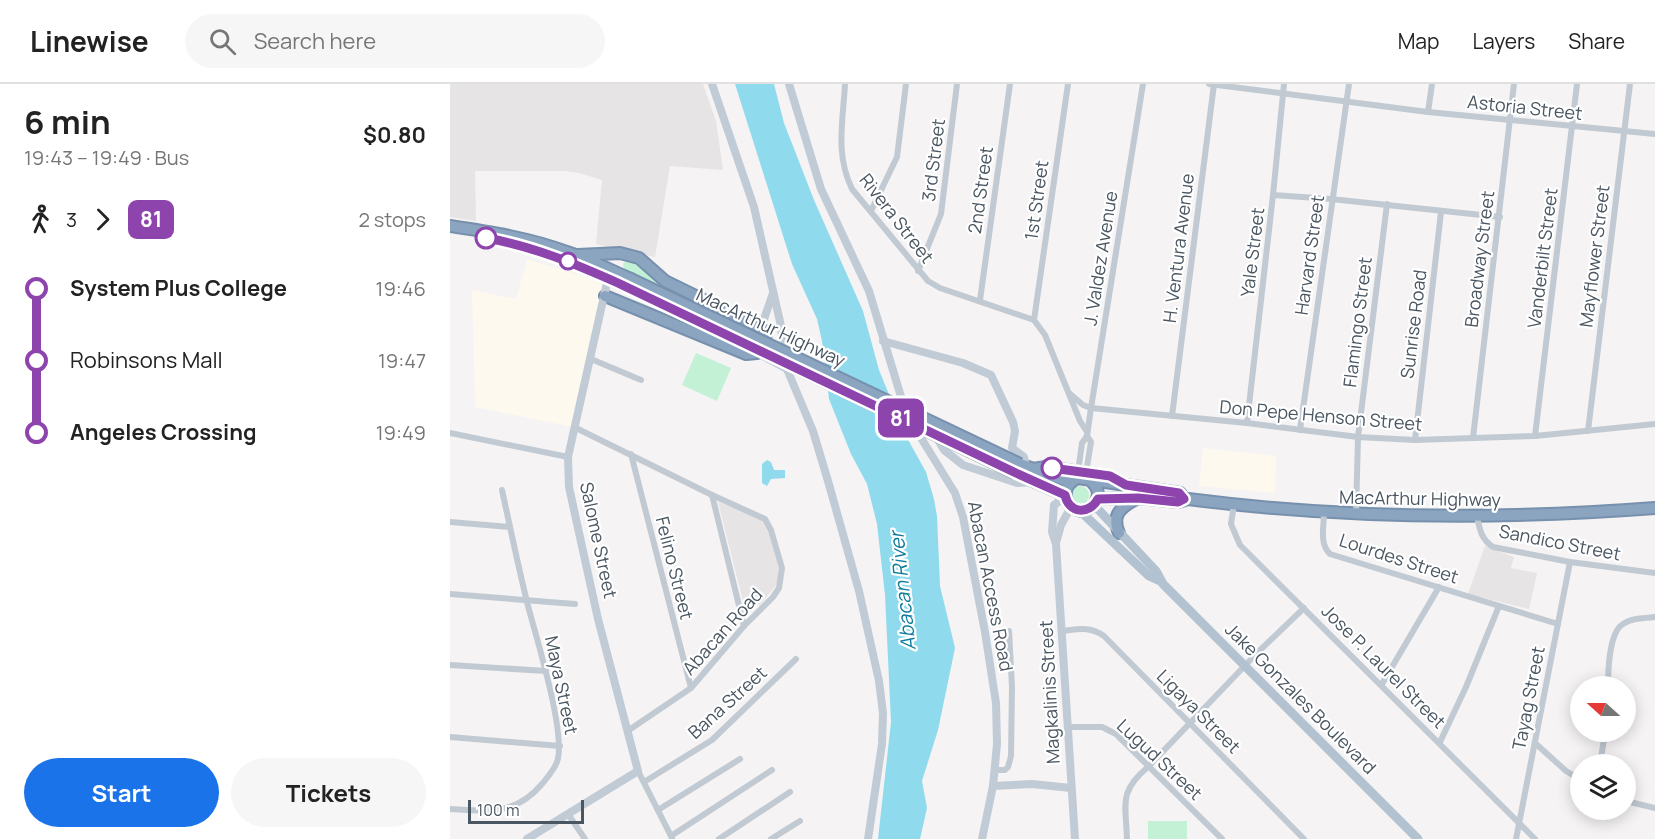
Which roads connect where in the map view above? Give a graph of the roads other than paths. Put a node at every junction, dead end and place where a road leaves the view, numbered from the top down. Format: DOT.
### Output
graph roads {
  1 [pos="712,84"];
  2 [pos="789,84"];
  3 [pos="845,84"];
  4 [pos="906,84"];
  5 [pos="957,84"];
  6 [pos="1010,84"];
  7 [pos="1068,84"];
  8 [pos="1143,84"];
  9 [pos="1209,84"];
  10 [pos="1214,84"];
  11 [pos="1284,84"];
  12 [pos="1349,84"];
  13 [pos="1432,84"];
  14 [pos="1515,84"];
  15 [pos="1577,84"];
  16 [pos="1630,84"];
  17 [pos="1282,94"];
  18 [pos="1347,101"];
  19 [pos="1428,112"];
  20 [pos="1510,121"];
  21 [pos="1573,126"];
  22 [pos="1624,132"];
  23 [pos="1655,134"];
  24 [pos="1273,195"];
  25 [pos="1331,199"];
  26 [pos="1387,204"];
  27 [pos="871,211"];
  28 [pos="1441,212"];
  29 [pos="1500,217"];
  30 [pos="450,226"];
  31 [pos="450,233"];
  32 [pos="578,255"];
  33 [pos="634,256"];
  34 [pos="918,271"];
  35 [pos="608,278"];
  36 [pos="627,281"];
  37 [pos="774,292"];
  38 [pos="605,296"];
  39 [pos="980,300"];
  40 [pos="622,302"];
  41 [pos="1034,320"];
  42 [pos="761,328"];
  43 [pos="884,341"];
  44 [pos="757,353"];
  45 [pos="591,359"];
  46 [pos="787,369"];
  47 [pos="641,380"];
  48 [pos="1070,393"];
  49 [pos="902,400"];
  50 [pos="1091,408"];
  51 [pos="1172,416"];
  52 [pos="1247,423"];
  53 [pos="1655,424"];
  54 [pos="576,428"];
  55 [pos="931,430"];
  56 [pos="1300,430"];
  57 [pos="1588,431"];
  58 [pos="450,433"];
  59 [pos="918,433"];
  60 [pos="1087,434"];
  61 [pos="1535,436"];
  62 [pos="1358,437"];
  63 [pos="1473,438"];
  64 [pos="1415,440"];
  65 [pos="631,454"];
  66 [pos="568,457"];
  67 [pos="1024,468"];
  68 [pos="1085,475"];
  69 [pos="1035,482"];
  70 [pos="1070,482"];
  71 [pos="502,490"];
  72 [pos="712,495"];
  73 [pos="1065,496"];
  74 [pos="1138,498"];
  75 [pos="1184,499"];
  76 [pos="1096,502"];
  77 [pos="1234,504"];
  78 [pos="1655,508"];
  79 [pos="1076,509"];
  80 [pos="1324,513"];
  81 [pos="1356,515"];
  82 [pos="1477,517"];
  83 [pos="450,522"];
  84 [pos="510,527"];
  85 [pos="1119,533"];
  86 [pos="1056,544"];
  87 [pos="1570,562"];
  88 [pos="1655,573"];
  89 [pos="1160,581"];
  90 [pos="1439,587"];
  91 [pos="450,594"];
  92 [pos="527,600"];
  93 [pos="575,604"];
  94 [pos="1499,606"];
  95 [pos="1304,609"];
  96 [pos="1655,616"];
  97 [pos="1558,624"];
  98 [pos="744,626"];
  99 [pos="1009,631"];
  100 [pos="1062,632"];
  101 [pos="796,659"];
  102 [pos="450,665"];
  103 [pos="1246,666"];
  104 [pos="546,671"];
  105 [pos="1609,676"];
  106 [pos="1382,684"];
  107 [pos="691,688"];
  108 [pos="1190,723"];
  109 [pos="1068,727"];
  110 [pos="629,730"];
  111 [pos="450,737"];
  112 [pos="1440,742"];
  113 [pos="1535,743"];
  114 [pos="560,746"];
  115 [pos="740,759"];
  116 [pos="1149,766"];
  117 [pos="772,770"];
  118 [pos="994,770"];
  119 [pos="638,771"];
  120 [pos="1570,773"];
  121 [pos="644,782"];
  122 [pos="993,786"];
  123 [pos="1071,788"];
  124 [pos="790,792"];
  125 [pos="1636,803"];
  126 [pos="1655,808"];
  127 [pos="450,809"];
  128 [pos="658,810"];
  129 [pos="568,814"];
  130 [pos="800,821"];
  131 [pos="1519,823"];
  132 [pos="672,837"];
  133 [pos="531,838"];
  134 [pos="1218,838"];
  135 [pos="585,839"];
  136 [pos="719,839"];
  137 [pos="771,839"];
  138 [pos="868,839"];
  139 [pos="982,839"];
  140 [pos="1075,839"];
  141 [pos="1127,839"];
  142 [pos="1304,839"];
  143 [pos="1418,839"];
  144 [pos="1516,839"];
  145 [pos="1535,839"];
  1 -- 37 [label="street"];
  2 -- 43 [label="street, Abacan Access Road"];
  3 -- 27 [label="street, Rivera Street"];
  4 -- 27 [label="street"];
  5 -- 34 [label="street, 3rd Street"];
  6 -- 39 [label="street, 2nd Street"];
  7 -- 41 [label="street, 1st Street"];
  8 -- 50 [label="street, J. Valdez Avenue"];
  9 -- 10 [label="street, Astoria Street"];
  10 -- 17 [label="street, Astoria Street"];
  10 -- 51 [label="street, H. Ventura Avenue"];
  11 -- 17 [label="street, Yale Street"];
  12 -- 18 [label="street, Harvard Street"];
  13 -- 19 [label="street"];
  14 -- 20 [label="street, Broadway Street"];
  15 -- 21 [label="street, Vanderbilt Street"];
  16 -- 22 [label="street, Mayflower Street"];
  17 -- 18 [label="street, Astoria Street"];
  17 -- 24 [label="street, Yale Street"];
  18 -- 19 [label="street, Astoria Street"];
  18 -- 25 [label="street, Harvard Street"];
  19 -- 20 [label="street, Astoria Street"];
  20 -- 21 [label="street, Astoria Street"];
  20 -- 29 [label="street, Broadway Street"];
  21 -- 22 [label="street, Astoria Street"];
  21 -- 61 [label="street, Vanderbilt Street"];
  22 -- 23 [label="street, Astoria Street"];
  22 -- 57 [label="street, Mayflower Street"];
  24 -- 25 [label="street"];
  24 -- 52 [label="street, Yale Street"];
  25 -- 26 [label="street"];
  25 -- 56 [label="street, Harvard Street"];
  26 -- 28 [label="street"];
  26 -- 62 [label="street, Flamingo Street"];
  27 -- 34 [label="street, Rivera Street"];
  28 -- 29 [label="street"];
  28 -- 64 [label="street, Sunrise Road"];
  29 -- 63 [label="street, Broadway Street"];
  30 -- 32 [label="highway, MacArthur Highway"];
  31 -- 35 [label="highway, MacArthur Highway"];
  32 -- 33 [label="highway"];
  32 -- 36 [label="highway, MacArthur Highway"];
  33 -- 36 [label="highway"];
  33 -- 42 [label="highway"];
  34 -- 39 [label="street, Rivera Street"];
  35 -- 36 [label="highway, MacArthur Highway"];
  35 -- 38 [label="street, Salome Street"];
  35 -- 40 [label="highway"];
  36 -- 67 [label="highway, MacArthur Highway, bridge"];
  37 -- 42 [label="street"];
  37 -- 46 [label="street"];
  38 -- 40 [label="highway"];
  38 -- 45 [label="street, Salome Street"];
  39 -- 41 [label="street, Rivera Street"];
  40 -- 44 [label="highway"];
  41 -- 48 [label="street"];
  42 -- 44 [label="highway"];
  43 -- 49 [label="street, Abacan Access Road"];
  43 -- 67 [label="street"];
  44 -- 46 [label="street"];
  45 -- 47 [label="street"];
  45 -- 54 [label="street, Salome Street"];
  46 -- 138 [label="street"];
  48 -- 50 [label="street"];
  48 -- 60 [label="street"];
  49 -- 55 [label="street"];
  49 -- 59 [label="street, Abacan Access Road"];
  50 -- 51 [label="street, Don Pepe Henson Street"];
  50 -- 60 [label="street, J. Valdez Avenue"];
  51 -- 52 [label="street, Don Pepe Henson Street"];
  52 -- 56 [label="street, Don Pepe Henson Street"];
  53 -- 57 [label="street, Don Pepe Henson Street"];
  54 -- 65 [label="street, Abacan Road"];
  54 -- 66 [label="street, Salome Street"];
  55 -- 59 [label="street"];
  55 -- 69 [label="street"];
  56 -- 62 [label="street, Don Pepe Henson Street"];
  57 -- 61 [label="street, Don Pepe Henson Street"];
  58 -- 66 [label="street"];
  59 -- 118 [label="street, Abacan Access Road"];
  60 -- 68 [label="street, J. Valdez Avenue"];
  61 -- 63 [label="street, Don Pepe Henson Street"];
  62 -- 64 [label="street, Don Pepe Henson Street"];
  62 -- 81 [label="street, Flamingo Street"];
  63 -- 64 [label="street, Don Pepe Henson Street"];
  65 -- 72 [label="street, Abacan Road"];
  65 -- 107 [label="street, Felino Street"];
  66 -- 110 [label="street, Salome Street"];
  67 -- 68 [label="highway"];
  67 -- 69 [label="highway, MacArthur Highway"];
  67 -- 70 [label="highway, MacArthur Highway"];
  68 -- 70 [label="highway"];
  68 -- 75 [label="highway, MacArthur Highway"];
  68 -- 76 [label="highway"];
  69 -- 73 [label="highway, MacArthur Highway"];
  70 -- 73 [label="highway"];
  71 -- 84 [label="street, Maya Street"];
  72 -- 98 [label="street"];
  72 -- 98 [label="street, Abacan Road"];
  73 -- 79 [label="highway"];
  73 -- 86 [label="street, Magkalinis Street"];
  74 -- 75 [label="highway, MacArthur Highway"];
  74 -- 76 [label="highway, MacArthur Highway"];
  74 -- 85 [label="highway"];
  75 -- 77 [label="highway, MacArthur Highway"];
  76 -- 79 [label="highway"];
  76 -- 85 [label="main road, Jake Gonzales Boulevard"];
  77 -- 80 [label="highway, MacArthur Highway"];
  77 -- 95 [label="street, Jose P. Laurel Street"];
  78 -- 82 [label="highway, MacArthur Highway"];
  79 -- 86 [label="street, Magkalinis Street"];
  79 -- 89 [label="main road, Jake Gonzales Boulevard"];
  80 -- 81 [label="highway, MacArthur Highway"];
  80 -- 90 [label="street, Lourdes Street"];
  81 -- 82 [label="highway, MacArthur Highway"];
  82 -- 87 [label="street, Sandico Street"];
  83 -- 84 [label="street"];
  84 -- 92 [label="street, Maya Street"];
  85 -- 89 [label="main road, Jake Gonzales Boulevard"];
  86 -- 100 [label="street, Magkalinis Street"];
  87 -- 88 [label="street, Sandico Street"];
  87 -- 97 [label="street, Tayag Street"];
  89 -- 103 [label="main road, Jake Gonzales Boulevard"];
  90 -- 94 [label="street, Lourdes Street"];
  90 -- 106 [label="street"];
  91 -- 92 [label="street"];
  92 -- 93 [label="street"];
  92 -- 104 [label="street, Maya Street"];
  94 -- 97 [label="street, Lourdes Street"];
  94 -- 112 [label="street"];
  95 -- 103 [label="street"];
  95 -- 106 [label="street, Jose P. Laurel Street"];
  96 -- 105 [label="street"];
  97 -- 113 [label="street, Tayag Street"];
  98 -- 107 [label="street, Abacan Road"];
  99 -- 118 [label="street"];
  100 -- 108 [label="street, Ligaya Street"];
  100 -- 109 [label="street, Magkalinis Street"];
  101 -- 121 [label="street, Bana Street"];
  102 -- 104 [label="street"];
  103 -- 108 [label="street"];
  103 -- 143 [label="main road, Jake Gonzales Boulevard"];
  104 -- 114 [label="street, Maya Street"];
  106 -- 112 [label="street, Jose P. Laurel Street"];
  107 -- 110 [label="street, Abacan Road"];
  108 -- 116 [label="street"];
  108 -- 142 [label="street, Ligaya Street"];
  109 -- 116 [label="street, Lugud Street"];
  109 -- 123 [label="street, Magkalinis Street"];
  110 -- 119 [label="street, Salome Street"];
  111 -- 114 [label="street"];
  112 -- 131 [label="street, Jose P. Laurel Street"];
  113 -- 120 [label="street"];
  113 -- 131 [label="street, Tayag Street"];
  114 -- 127 [label="street, Maya Street"];
  115 -- 128 [label="street"];
  116 -- 134 [label="street, Lugud Street"];
  116 -- 141 [label="street"];
  117 -- 132 [label="street"];
  118 -- 122 [label="street, Abacan Access Road"];
  119 -- 121 [label="street"];
  119 -- 129 [label="street"];
  121 -- 128 [label="street"];
  122 -- 123 [label="street"];
  122 -- 139 [label="street, Abacan Access Road"];
  123 -- 140 [label="street, Magkalinis Street"];
  124 -- 136 [label="street"];
  125 -- 126 [label="street"];
  128 -- 132 [label="street"];
  129 -- 133 [label="street"];
  129 -- 135 [label="street"];
  130 -- 137 [label="street"];
  131 -- 144 [label="street, Tayag Street"];
  131 -- 145 [label="street, Jose P. Laurel Street"];
}
